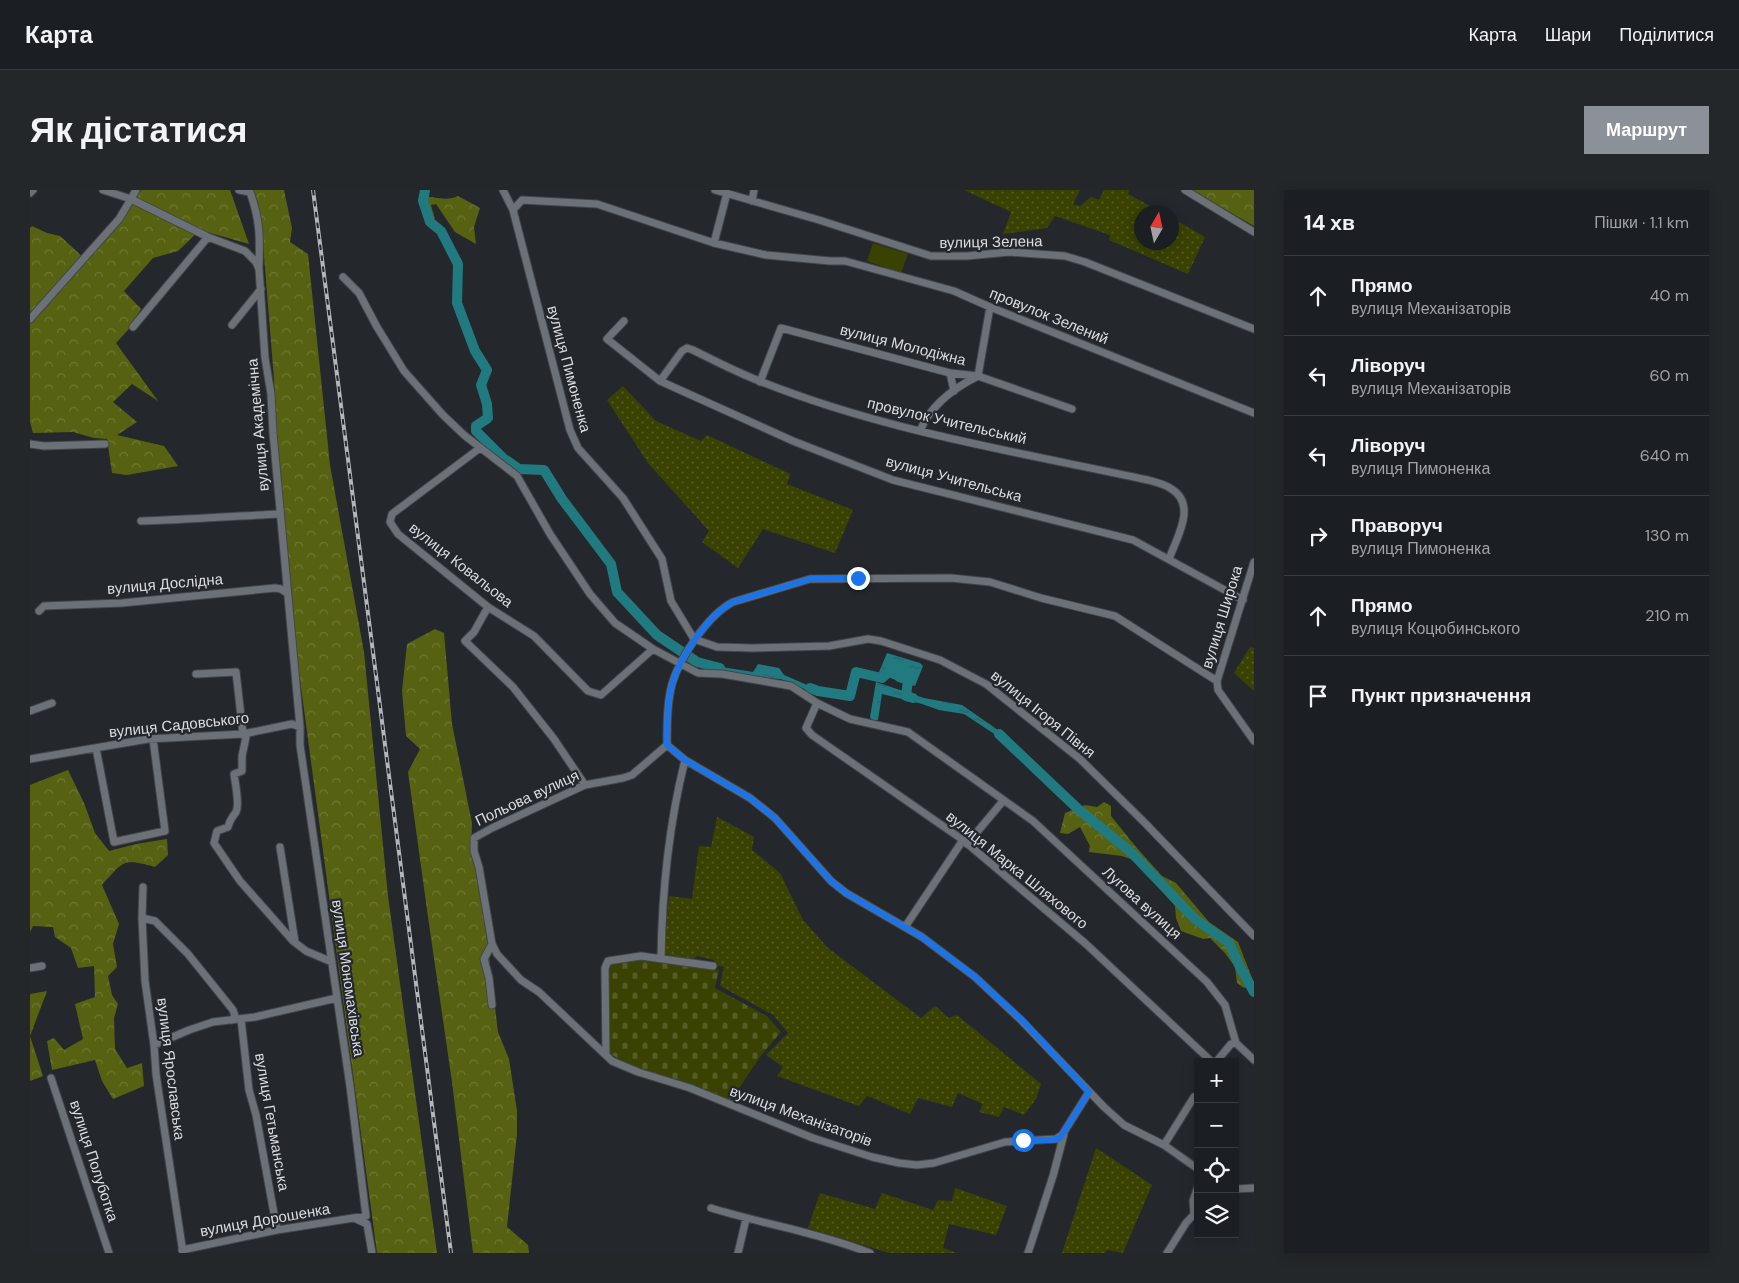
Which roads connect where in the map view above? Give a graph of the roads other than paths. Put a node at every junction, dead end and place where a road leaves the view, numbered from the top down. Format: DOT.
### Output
graph roads {
  1 [pos="33,190"];
  2 [pos="103,190"];
  3 [pos="136,190"];
  4 [pos="239,190"];
  5 [pos="503,190"];
  6 [pos="715,190"];
  7 [pos="754,190"];
  8 [pos="1185,190"];
  9 [pos="30,193"];
  10 [pos="727,193"];
  11 [pos="130,199"];
  12 [pos="752,201"];
  13 [pos="513,210"];
  14 [pos="1254,232"];
  15 [pos="208,237"];
  16 [pos="714,243"];
  17 [pos="259,269"];
  18 [pos="343,277"];
  19 [pos="261,288"];
  20 [pos="990,307"];
  21 [pos="30,319"];
  22 [pos="624,321"];
  23 [pos="232,324"];
  24 [pos="133,327"];
  25 [pos="1254,329"];
  26 [pos="950,373"];
  27 [pos="978,376"];
  28 [pos="660,381"];
  29 [pos="760,382"];
  30 [pos="954,392"];
  31 [pos="1072,409"];
  32 [pos="1254,413"];
  33 [pos="920,431"];
  34 [pos="30,444"];
  35 [pos="105,444"];
  36 [pos="480,448"];
  37 [pos="280,514"];
  38 [pos="141,521"];
  39 [pos="1168,559"];
  40 [pos="1254,562"];
  41 [pos="286,582"];
  42 [pos="278,588"];
  43 [pos="287,592"];
  44 [pos="1243,600"];
  45 [pos="488,607"];
  46 [pos="41,609"];
  47 [pos="694,639"];
  48 [pos="652,650"];
  49 [pos="681,664"];
  50 [pos="196,674"];
  51 [pos="1217,681"];
  52 [pos="52,703"];
  53 [pos="818,703"];
  54 [pos="30,711"];
  55 [pos="298,712"];
  56 [pos="289,724"];
  57 [pos="300,728"];
  58 [pos="243,734"];
  59 [pos="152,740"];
  60 [pos="1254,741"];
  61 [pos="667,745"];
  62 [pos="96,748"];
  63 [pos="30,759"];
  64 [pos="685,760"];
  65 [pos="585,786"];
  66 [pos="1003,801"];
  67 [pos="965,842"];
  68 [pos="280,847"];
  69 [pos="143,887"];
  70 [pos="142,918"];
  71 [pos="905,927"];
  72 [pos="1254,936"];
  73 [pos="295,942"];
  74 [pos="492,944"];
  75 [pos="661,958"];
  76 [pos="332,962"];
  77 [pos="693,963"];
  78 [pos="42,966"];
  79 [pos="30,968"];
  80 [pos="539,992"];
  81 [pos="337,998"];
  82 [pos="492,1005"];
  83 [pos="241,1019"];
  84 [pos="232,1020"];
  85 [pos="606,1038"];
  86 [pos="594,1043"];
  87 [pos="1236,1043"];
  88 [pos="154,1045"];
  89 [pos="606,1055"];
  90 [pos="1254,1060"];
  91 [pos="51,1078"];
  92 [pos="1089,1092"];
  93 [pos="1194,1097"];
  94 [pos="1064,1131"];
  95 [pos="1051,1140"];
  96 [pos="1061,1145"];
  97 [pos="1164,1145"];
  98 [pos="1194,1166"];
  99 [pos="1254,1188"];
  100 [pos="1239,1189"];
  101 [pos="711,1208"];
  102 [pos="1194,1214"];
  103 [pos="366,1216"];
  104 [pos="354,1218"];
  105 [pos="746,1219"];
  106 [pos="277,1230"];
  107 [pos="182,1251"];
  108 [pos="109,1253"];
  109 [pos="372,1253"];
  110 [pos="738,1253"];
  111 [pos="870,1253"];
  112 [pos="1028,1253"];
  113 [pos="1167,1253"];
  1 -- 9 [label="street"];
  2 -- 11 [label="street"];
  3 -- 11 [label="street"];
  4 -- 17 [label="street, вулиця Академічна"];
  5 -- 13 [label="street, вулиця Пимоненка"];
  6 -- 10 [label="street, вулиця Зелена"];
  7 -- 12 [label="street"];
  8 -- 14 [label="street"];
  10 -- 12 [label="street, вулиця Зелена"];
  10 -- 16 [label="street"];
  11 -- 15 [label="street"];
  11 -- 21 [label="street"];
  12 -- 25 [label="street, вулиця Зелена"];
  13 -- 16 [label="street, провулок Зелений"];
  13 -- 47 [label="street, вулиця Пимоненка"];
  15 -- 17 [label="street"];
  15 -- 24 [label="street"];
  16 -- 20 [label="street, провулок Зелений"];
  17 -- 19 [label="street, вулиця Академічна"];
  18 -- 36 [label="street"];
  19 -- 23 [label="street"];
  19 -- 37 [label="street, вулиця Академічна"];
  20 -- 27 [label="street"];
  20 -- 32 [label="street, провулок Зелений"];
  22 -- 28 [label="street, вулиця Учительська"];
  26 -- 27 [label="street, вулиця Молодіжна"];
  26 -- 29 [label="street, вулиця Молодіжна"];
  26 -- 30 [label="street"];
  27 -- 30 [label="street"];
  27 -- 31 [label="street, вулиця Молодіжна"];
  28 -- 29 [label="street, провулок Учительський"];
  28 -- 39 [label="street, вулиця Учительська"];
  29 -- 33 [label="street, провулок Учительський"];
  30 -- 33 [label="street"];
  33 -- 39 [label="street, провулок Учительський"];
  34 -- 35 [label="street"];
  36 -- 45 [label="street, вулиця Ковальова"];
  36 -- 48 [label="street"];
  37 -- 38 [label="street"];
  37 -- 41 [label="street, вулиця Академічна"];
  39 -- 44 [label="street, вулиця Учительська"];
  40 -- 44 [label="street, вулиця Широка"];
  41 -- 42 [label="street"];
  41 -- 43 [label="street, вулиця Академічна"];
  42 -- 43 [label="street, вулиця Дослідна"];
  42 -- 46 [label="street, вулиця Дослідна"];
  43 -- 55 [label="street, вулиця Академічна"];
  44 -- 51 [label="street, вулиця Широка"];
  45 -- 48 [label="street, вулиця Ковальова"];
  45 -- 65 [label="street"];
  47 -- 49 [label="street"];
  47 -- 51 [label="street"];
  47 -- 72 [label="street, вулиця Ігоря Півня"];
  48 -- 49 [label="street"];
  49 -- 53 [label="street"];
  49 -- 61 [label="street"];
  50 -- 58 [label="street"];
  51 -- 60 [label="street"];
  52 -- 54 [label="street"];
  53 -- 66 [label="street, Лугова вулиця"];
  53 -- 67 [label="street, вулиця Марка Шляхового"];
  55 -- 56 [label="street"];
  55 -- 57 [label="street, вулиця Академічна"];
  56 -- 57 [label="street"];
  56 -- 58 [label="street, вулиця Садовського"];
  57 -- 76 [label="street, вулиця Мономахівська"];
  58 -- 59 [label="street, вулиця Садовського"];
  58 -- 73 [label="street"];
  59 -- 62 [label="street, вулиця Садовського"];
  59 -- 62 [label="street"];
  61 -- 64 [label="street"];
  61 -- 65 [label="street, Польова вулиця"];
  62 -- 63 [label="street, вулиця Садовського"];
  64 -- 71 [label="street"];
  64 -- 75 [label="street"];
  65 -- 74 [label="street, Польова вулиця"];
  66 -- 67 [label="street"];
  66 -- 87 [label="street, Лугова вулиця"];
  67 -- 71 [label="street"];
  67 -- 87 [label="street, вулиця Марка Шляхового"];
  68 -- 73 [label="street"];
  69 -- 70 [label="street, вулиця Ярославська"];
  70 -- 84 [label="street"];
  70 -- 88 [label="street, вулиця Ярославська"];
  71 -- 92 [label="street"];
  73 -- 76 [label="street"];
  74 -- 80 [label="street, Польова вулиця"];
  74 -- 82 [label="street"];
  75 -- 77 [label="street"];
  75 -- 85 [label="street"];
  76 -- 81 [label="street, вулиця Мономахівська"];
  78 -- 79 [label="street"];
  80 -- 86 [label="street, вулиця Механізаторів"];
  81 -- 83 [label="street"];
  81 -- 103 [label="street, вулиця Мономахівська"];
  83 -- 84 [label="street"];
  83 -- 106 [label="street, вулиця Гетьманська"];
  84 -- 88 [label="street"];
  85 -- 86 [label="street"];
  85 -- 89 [label="street"];
  86 -- 89 [label="street, вулиця Механізаторів"];
  87 -- 90 [label="street"];
  88 -- 107 [label="street, вулиця Ярославська"];
  89 -- 95 [label="street, вулиця Механізаторів"];
  91 -- 108 [label="street, вулиця Полуботка"];
  92 -- 94 [label="street"];
  92 -- 97 [label="street"];
  93 -- 97 [label="street"];
  94 -- 95 [label="street"];
  94 -- 96 [label="street"];
  95 -- 96 [label="street"];
  96 -- 112 [label="street"];
  97 -- 98 [label="street"];
  99 -- 100 [label="street"];
  101 -- 105 [label="street"];
  102 -- 113 [label="street"];
  103 -- 104 [label="street, вулиця Дорошенка"];
  104 -- 106 [label="street, вулиця Дорошенка"];
  104 -- 109 [label="street, вулиця Дорошенка"];
  105 -- 110 [label="street"];
  105 -- 111 [label="street"];
  106 -- 107 [label="street, вулиця Дорошенка"];
}
